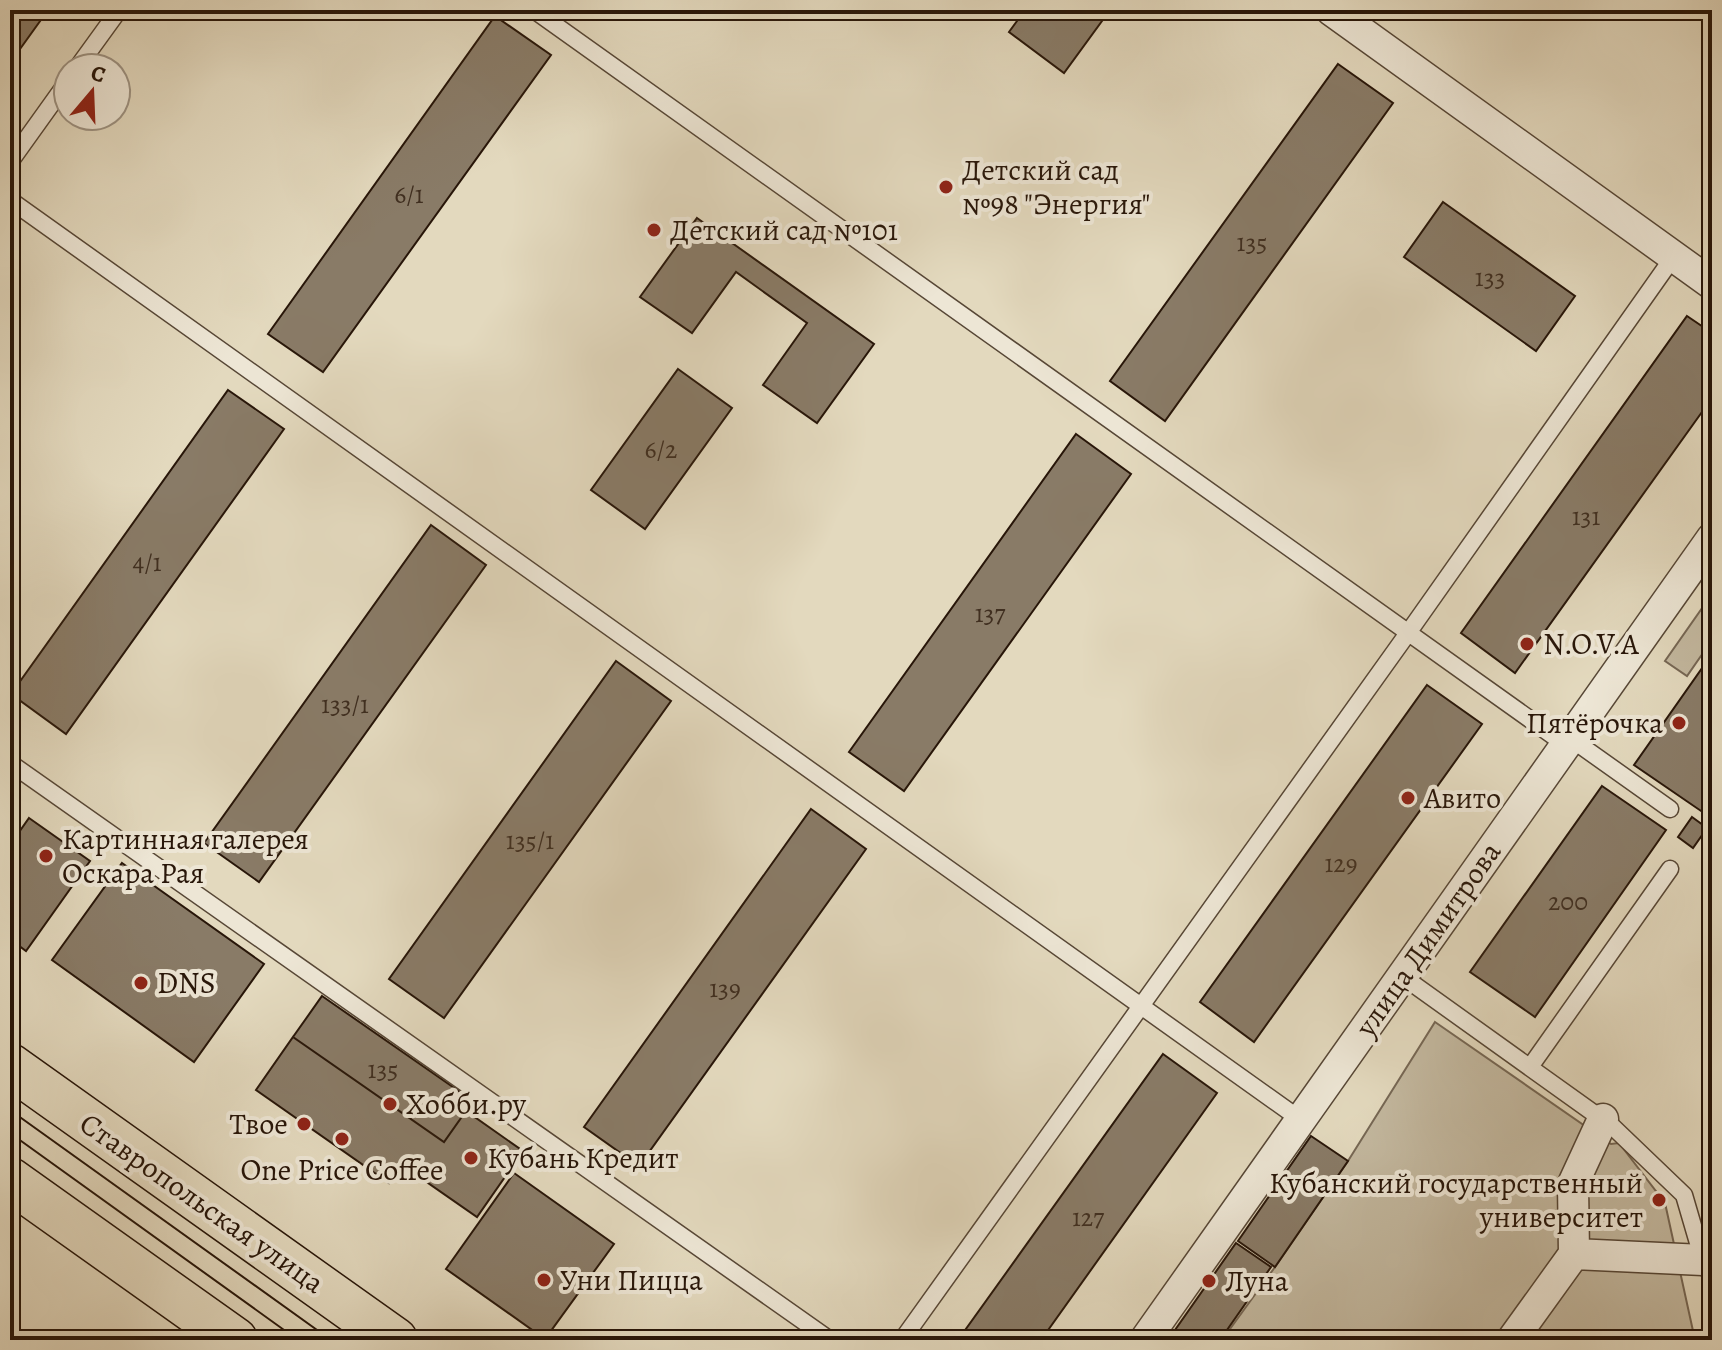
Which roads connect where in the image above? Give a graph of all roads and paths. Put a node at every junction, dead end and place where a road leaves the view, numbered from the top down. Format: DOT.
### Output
graph roads {
  1 [pos="119,10"];
  2 [pos="534,10"];
  3 [pos="1331,10"];
  4 [pos="89,52"];
  5 [pos="52,103"];
  6 [pos="10,162"];
  7 [pos="10,200"];
  8 [pos="1674,256"];
  9 [pos="1712,284"];
  10 [pos="1712,538"];
  11 [pos="1408,633"];
  12 [pos="1568,742"];
  13 [pos="10,763"];
  14 [pos="1670,809"];
  15 [pos="1670,869"];
  16 [pos="1402,976"];
  17 [pos="1141,1006"];
  18 [pos="10,1066"];
  19 [pos="1530,1067"];
  20 [pos="1603,1119"];
  21 [pos="1301,1120"];
  22 [pos="10,1180"];
  23 [pos="1574,1254"];
  24 [pos="1707,1262"];
  25 [pos="235,1340"];
  26 [pos="395,1340"];
  27 [pos="830,1340"];
  28 [pos="902,1340"];
  29 [pos="1145,1340"];
  30 [pos="1512,1340"];
  1 -- 4 [label="lane"];
  2 -- 11 [label="lane"];
  3 -- 8 [label="street"];
  5 -- 6 [label="lane"];
  7 -- 17 [label="lane"];
  8 -- 9 [label="street"];
  8 -- 11 [label="lane"];
  10 -- 12 [label="street, улица Димитрова"];
  11 -- 12 [label="lane"];
  11 -- 17 [label="lane"];
  12 -- 14 [label="lane"];
  12 -- 16 [label="street, улица Димитрова"];
  13 -- 27 [label="lane"];
  15 -- 19 [label="lane"];
  16 -- 19 [label="lane"];
  16 -- 21 [label="street, улица Димитрова"];
  17 -- 21 [label="lane"];
  17 -- 28 [label="lane"];
  18 -- 26 [label="main road, Ставропольская улица"];
  19 -- 20 [label="lane"];
  20 -- 23 [label="street"];
  20 -- 24 [label="lane"];
  21 -- 29 [label="street, улица Димитрова"];
  22 -- 25 [label="main road"];
  23 -- 24 [label="street"];
  23 -- 30 [label="street"];
}
